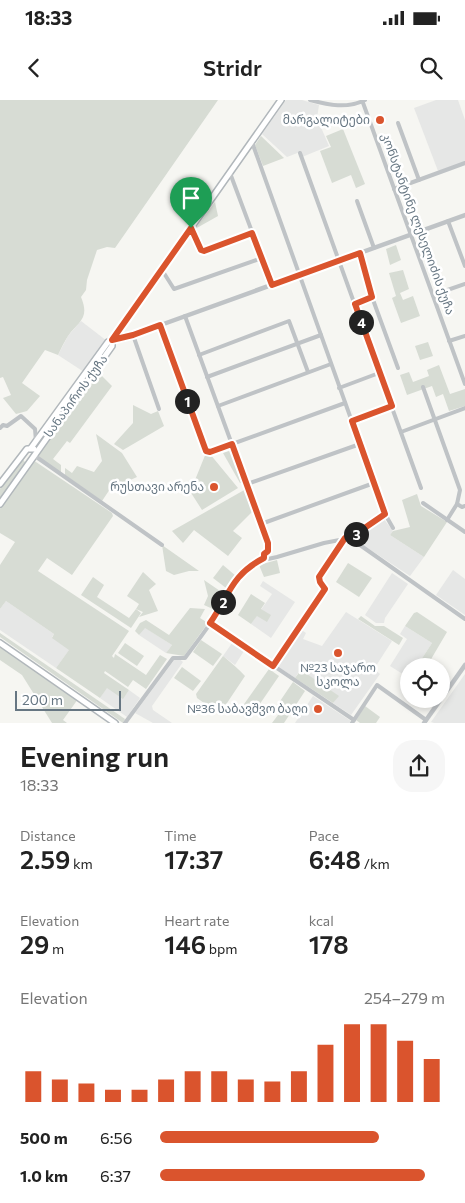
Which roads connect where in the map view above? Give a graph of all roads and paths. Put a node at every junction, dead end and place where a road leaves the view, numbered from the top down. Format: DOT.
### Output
graph roads {
  1 [pos="281,100"];
  2 [pos="310,100"];
  3 [pos="363,100"];
  4 [pos="398,123"];
  5 [pos="252,142"];
  6 [pos="300,153"];
  7 [pos="465,163"];
  8 [pos="230,173"];
  9 [pos="419,180"];
  10 [pos="394,189"];
  11 [pos="357,201"];
  12 [pos="465,215"];
  13 [pos="448,221"];
  14 [pos="191,228"];
  15 [pos="252,233"];
  16 [pos="411,234"];
  17 [pos="374,248"];
  18 [pos="360,253"];
  19 [pos="262,258"];
  20 [pos="339,260"];
  21 [pos="465,266"];
  22 [pos="162,270"];
  23 [pos="299,275"];
  24 [pos="465,284"];
  25 [pos="272,285"];
  26 [pos="433,295"];
  27 [pos="372,297"];
  28 [pos="355,304"];
  29 [pos="185,316"];
  30 [pos="160,325"];
  31 [pos="133,335"];
  32 [pos="321,335"];
  33 [pos="465,336"];
  34 [pos="112,340"];
  35 [pos="450,341"];
  36 [pos="298,343"];
  37 [pos="199,355"];
  38 [pos="331,364"];
  39 [pos="398,368"];
  40 [pos="308,372"];
  41 [pos="380,373"];
  42 [pos="207,377"];
  43 [pos="465,384"];
  44 [pos="423,387"];
  45 [pos="340,388"];
  46 [pos="345,403"];
  47 [pos="218,406"];
  48 [pos="392,406"];
  49 [pos="465,408"];
  50 [pos="159,409"];
  51 [pos="434,420"];
  52 [pos="352,421"];
  53 [pos="1,425"];
  54 [pos="401,432"];
  55 [pos="36,442"];
  56 [pos="232,444"];
  57 [pos="360,444"];
  58 [pos="25,454"];
  59 [pos="34,454"];
  60 [pos="1,482"];
  61 [pos="374,483"];
  62 [pos="246,484"];
  63 [pos="421,488"];
  64 [pos="422,503"];
  65 [pos="0,504"];
  66 [pos="457,504"];
  67 [pos="465,506"];
  68 [pos="385,514"];
  69 [pos="447,520"];
  70 [pos="261,524"];
  71 [pos="393,528"];
  72 [pos="465,532"];
  73 [pos="348,538"];
  74 [pos="162,545"];
  75 [pos="268,551"];
  76 [pos="264,558"];
  77 [pos="271,558"];
  78 [pos="465,619"];
  79 [pos="210,623"];
  80 [pos="0,643"];
  81 [pos="465,665"];
  82 [pos="273,666"];
  83 [pos="425,721"];
  84 [pos="353,722"];
  85 [pos="116,723"];
  86 [pos="125,723"];
  1 -- 5 [label="main road, სანაპიროს ქუჩა"];
  2 -- 3 [label="street"];
  3 -- 10 [label="street, კონსტანტინე ლესელიძის ქუჩა"];
  4 -- 9 [label="street"];
  5 -- 8 [label="main road, სანაპიროს ქუჩა"];
  5 -- 23 [label="street"];
  6 -- 20 [label="street"];
  7 -- 9 [label="street"];
  8 -- 14 [label="main road, სანაპიროს ქუჩა"];
  8 -- 15 [label="street"];
  9 -- 10 [label="street"];
  10 -- 16 [label="street, კონსტანტინე ლესელიძის ქუჩა"];
  11 -- 17 [label="street"];
  12 -- 13 [label="street"];
  13 -- 16 [label="street"];
  13 -- 21 [label="street"];
  14 -- 15 [label="street"];
  14 -- 22 [label="main road, სანაპიროს ქუჩა"];
  15 -- 19 [label="street"];
  16 -- 17 [label="street"];
  16 -- 26 [label="street, კონსტანტინე ლესელიძის ქუჩა"];
  17 -- 18 [label="street"];
  18 -- 20 [label="street"];
  18 -- 27 [label="street"];
  19 -- 22 [label="street"];
  19 -- 25 [label="street"];
  20 -- 23 [label="street"];
  20 -- 28 [label="street"];
  22 -- 34 [label="main road, სანაპიროს ქუჩა"];
  23 -- 25 [label="street"];
  23 -- 32 [label="street"];
  24 -- 26 [label="street"];
  25 -- 29 [label="street"];
  26 -- 35 [label="street, კონსტანტინე ლესელიძის ქუჩა"];
  27 -- 28 [label="street"];
  27 -- 39 [label="street"];
  28 -- 41 [label="street"];
  29 -- 30 [label="street"];
  29 -- 37 [label="street"];
  30 -- 31 [label="street"];
  30 -- 56 [label="street"];
  31 -- 34 [label="street"];
  31 -- 50 [label="street"];
  32 -- 36 [label="street"];
  32 -- 38 [label="street"];
  33 -- 35 [label="street"];
  34 -- 55 [label="main road, სანაპიროს ქუჩა"];
  34 -- 59 [label="main road, სანაპიროს ქუჩა"];
  35 -- 43 [label="street, კონსტანტინე ლესელიძის ქუჩა"];
  36 -- 37 [label="street"];
  36 -- 40 [label="street"];
  36 -- 42 [label="street"];
  37 -- 42 [label="street"];
  38 -- 40 [label="street"];
  38 -- 45 [label="street"];
  40 -- 47 [label="street"];
  41 -- 45 [label="street"];
  41 -- 48 [label="street"];
  42 -- 47 [label="street"];
  44 -- 51 [label="street"];
  45 -- 46 [label="street"];
  46 -- 52 [label="street"];
  46 -- 56 [label="street"];
  47 -- 56 [label="street"];
  48 -- 52 [label="street"];
  48 -- 54 [label="street"];
  49 -- 51 [label="street"];
  51 -- 54 [label="street"];
  51 -- 66 [label="street"];
  52 -- 57 [label="street"];
  53 -- 55 [label="street"];
  54 -- 63 [label="street"];
  55 -- 59 [label="main road, სანაპიროს ქუჩა"];
  56 -- 62 [label="street"];
  57 -- 61 [label="street"];
  57 -- 62 [label="street"];
  58 -- 59 [label="main road"];
  58 -- 59 [label="main road"];
  58 -- 60 [label="main road"];
  59 -- 65 [label="main road, სანაპიროს ქუჩა"];
  59 -- 74 [label="street"];
  61 -- 68 [label="street"];
  61 -- 70 [label="street"];
  62 -- 70 [label="street"];
  64 -- 69 [label="street"];
  66 -- 67 [label="street"];
  66 -- 69 [label="street"];
  68 -- 71 [label="street"];
  68 -- 73 [label="street"];
  69 -- 72 [label="street"];
  70 -- 75 [label="street"];
  73 -- 77 [label="street"];
  73 -- 78 [label="street"];
  73 -- 82 [label="street"];
  75 -- 76 [label="street"];
  75 -- 77 [label="street"];
  76 -- 77 [label="street"];
  76 -- 79 [label="street"];
  79 -- 82 [label="street"];
  79 -- 86 [label="street"];
  80 -- 85 [label="main road"];
  81 -- 83 [label="street"];
  82 -- 84 [label="street"];
  83 -- 84 [label="street"];
}
